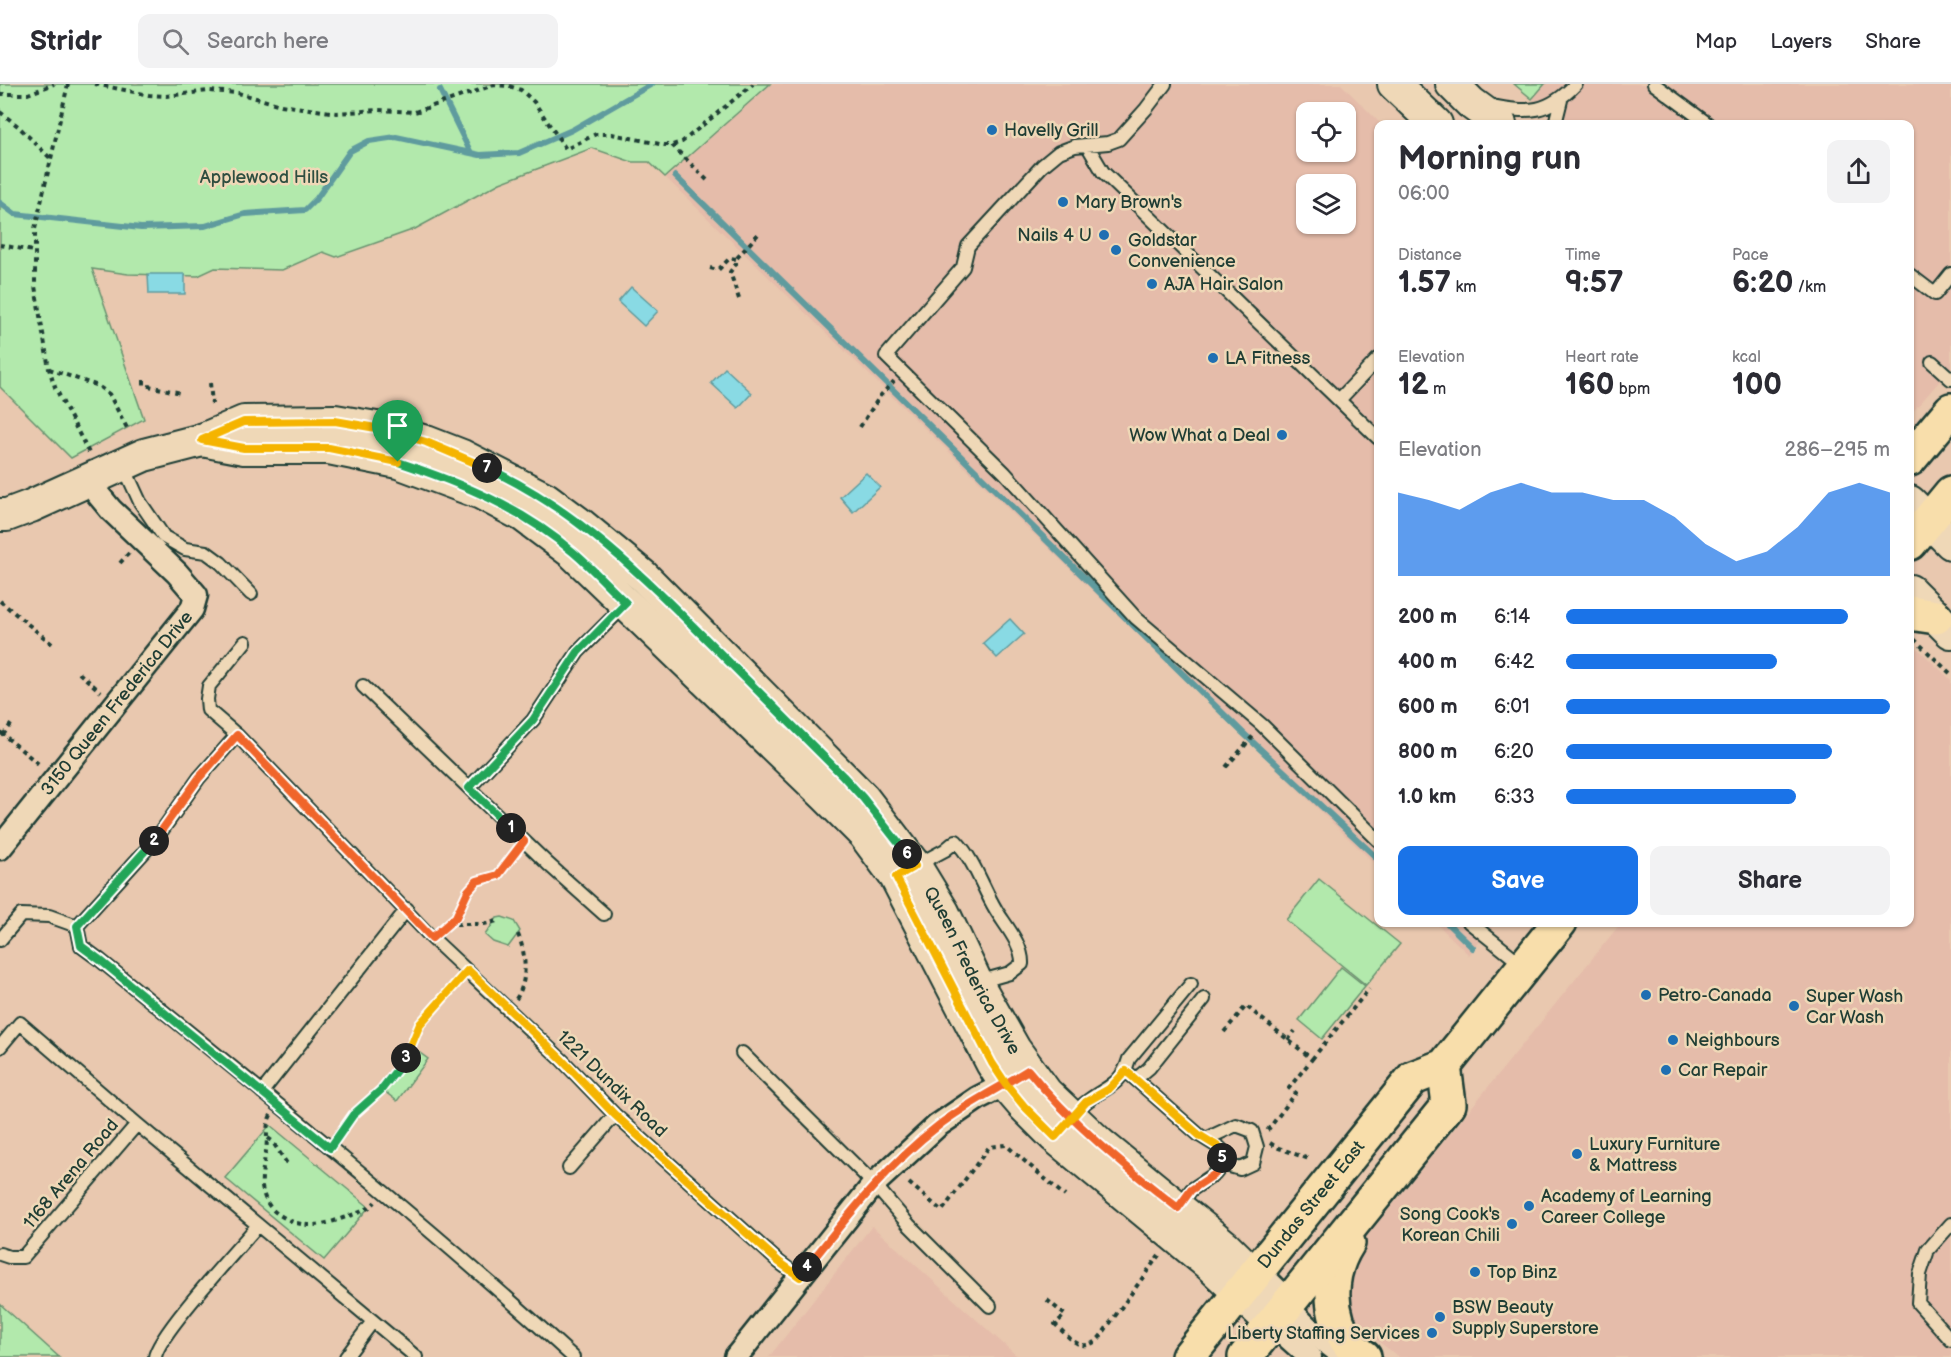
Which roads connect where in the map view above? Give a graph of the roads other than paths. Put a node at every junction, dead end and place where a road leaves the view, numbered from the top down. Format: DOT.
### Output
graph roads {
  1 [pos="1165,84"];
  2 [pos="1394,84"];
  3 [pos="1576,84"];
  4 [pos="1654,84"];
  5 [pos="1462,94"];
  6 [pos="1561,100"];
  7 [pos="1432,120"];
  8 [pos="1495,120"];
  9 [pos="1556,120"];
  10 [pos="1703,120"];
  11 [pos="1088,145"];
  12 [pos="1951,274"];
  13 [pos="1914,278"];
  14 [pos="1932,362"];
  15 [pos="1374,363"];
  16 [pos="1951,379"];
  17 [pos="1339,400"];
  18 [pos="1951,410"];
  19 [pos="1374,434"];
  20 [pos="1916,445"];
  21 [pos="104,473"];
  22 [pos="1951,493"];
  23 [pos="0,515"];
  24 [pos="1925,527"];
  25 [pos="634,589"];
  26 [pos="251,594"];
  27 [pos="1914,599"];
  28 [pos="1927,624"];
  29 [pos="245,642"];
  30 [pos="363,686"];
  31 [pos="237,735"];
  32 [pos="469,788"];
  33 [pos="1374,836"];
  34 [pos="0,848"];
  35 [pos="905,871"];
  36 [pos="407,909"];
  37 [pos="604,914"];
  38 [pos="77,926"];
  39 [pos="1475,927"];
  40 [pos="1556,927"];
  41 [pos="0,940"];
  42 [pos="1525,967"];
  43 [pos="976,982"];
  44 [pos="1191,984"];
  45 [pos="1204,999"];
  46 [pos="0,1047"];
  47 [pos="742,1053"];
  48 [pos="1444,1066"];
  49 [pos="1131,1075"];
  50 [pos="1017,1077"];
  51 [pos="262,1092"];
  52 [pos="615,1115"];
  53 [pos="137,1124"];
  54 [pos="1063,1128"];
  55 [pos="1206,1139"];
  56 [pos="1223,1164"];
  57 [pos="569,1168"];
  58 [pos="874,1184"];
  59 [pos="1368,1204"];
  60 [pos="1178,1208"];
  61 [pos="1951,1224"];
  62 [pos="258,1225"];
  63 [pos="0,1254"];
  64 [pos="800,1277"];
  65 [pos="1247,1284"];
  66 [pos="990,1306"];
  67 [pos="1279,1315"];
  68 [pos="373,1321"];
  69 [pos="1951,1340"];
  70 [pos="155,1357"];
  71 [pos="346,1357"];
  72 [pos="416,1357"];
  73 [pos="573,1357"];
  74 [pos="736,1357"];
  75 [pos="1188,1357"];
  76 [pos="1245,1357"];
  77 [pos="1310,1357"];
  78 [pos="1345,1357"];
  79 [pos="1364,1357"];
  1 -- 11 [label="lane"];
  2 -- 7 [label="street"];
  3 -- 6 [label="lane"];
  4 -- 10 [label="lane"];
  5 -- 6 [label="lane"];
  5 -- 8 [label="street"];
  6 -- 9 [label="lane"];
  11 -- 17 [label="lane"];
  11 -- 33 [label="lane"];
  12 -- 13 [label="lane"];
  14 -- 16 [label="lane"];
  15 -- 17 [label="lane"];
  17 -- 19 [label="lane"];
  18 -- 20 [label="main road"];
  21 -- 23 [label="street, Queen Frederica Drive"];
  21 -- 25 [label="street, Queen Frederica Drive"];
  21 -- 26 [label="lane"];
  21 -- 34 [label="street, 3150 Queen Frederica Drive"];
  22 -- 24 [label="main road"];
  25 -- 32 [label="lane"];
  25 -- 35 [label="street, Queen Frederica Drive"];
  27 -- 28 [label="street"];
  29 -- 31 [label="lane, 1221 Dundix Road"];
  30 -- 32 [label="lane"];
  31 -- 36 [label="lane, 1221 Dundix Road"];
  31 -- 38 [label="lane"];
  32 -- 37 [label="lane"];
  35 -- 43 [label="street, Queen Frederica Drive"];
  35 -- 43 [label="lane"];
  35 -- 50 [label="street, Queen Frederica Drive"];
  36 -- 51 [label="lane"];
  36 -- 52 [label="lane, 1221 Dundix Road"];
  38 -- 41 [label="lane"];
  38 -- 51 [label="lane"];
  39 -- 42 [label="lane"];
  40 -- 42 [label="main road, Dundas Street East"];
  42 -- 48 [label="main road, Dundas Street East"];
  43 -- 50 [label="street, Queen Frederica Drive"];
  44 -- 49 [label="lane"];
  45 -- 49 [label="lane"];
  46 -- 53 [label="lane, 1168 Arena Road"];
  47 -- 58 [label="lane"];
  48 -- 59 [label="main road"];
  48 -- 65 [label="main road, Dundas Street East"];
  49 -- 54 [label="lane"];
  49 -- 55 [label="lane"];
  50 -- 54 [label="street, Queen Frederica Drive"];
  50 -- 58 [label="street"];
  51 -- 73 [label="lane"];
  52 -- 57 [label="lane"];
  52 -- 64 [label="lane, 1221 Dundix Road"];
  53 -- 62 [label="lane, 1168 Arena Road"];
  53 -- 63 [label="lane, 1168 Arena Road"];
  54 -- 60 [label="street, Queen Frederica Drive"];
  54 -- 65 [label="street, Queen Frederica Drive"];
  55 -- 56 [label="lane"];
  55 -- 56 [label="lane"];
  56 -- 60 [label="lane"];
  58 -- 64 [label="street"];
  58 -- 66 [label="lane"];
  59 -- 67 [label="main road"];
  59 -- 79 [label="main road"];
  60 -- 65 [label="street, Queen Frederica Drive"];
  61 -- 69 [label="lane"];
  62 -- 68 [label="lane, 1168 Arena Road"];
  62 -- 70 [label="lane"];
  64 -- 74 [label="street"];
  65 -- 67 [label="street, Queen Frederica Drive"];
  65 -- 75 [label="main road, Dundas Street East"];
  67 -- 76 [label="main road"];
  67 -- 77 [label="street"];
  67 -- 78 [label="street"];
  68 -- 71 [label="lane"];
  68 -- 72 [label="lane, 1168 Arena Road"];
}
